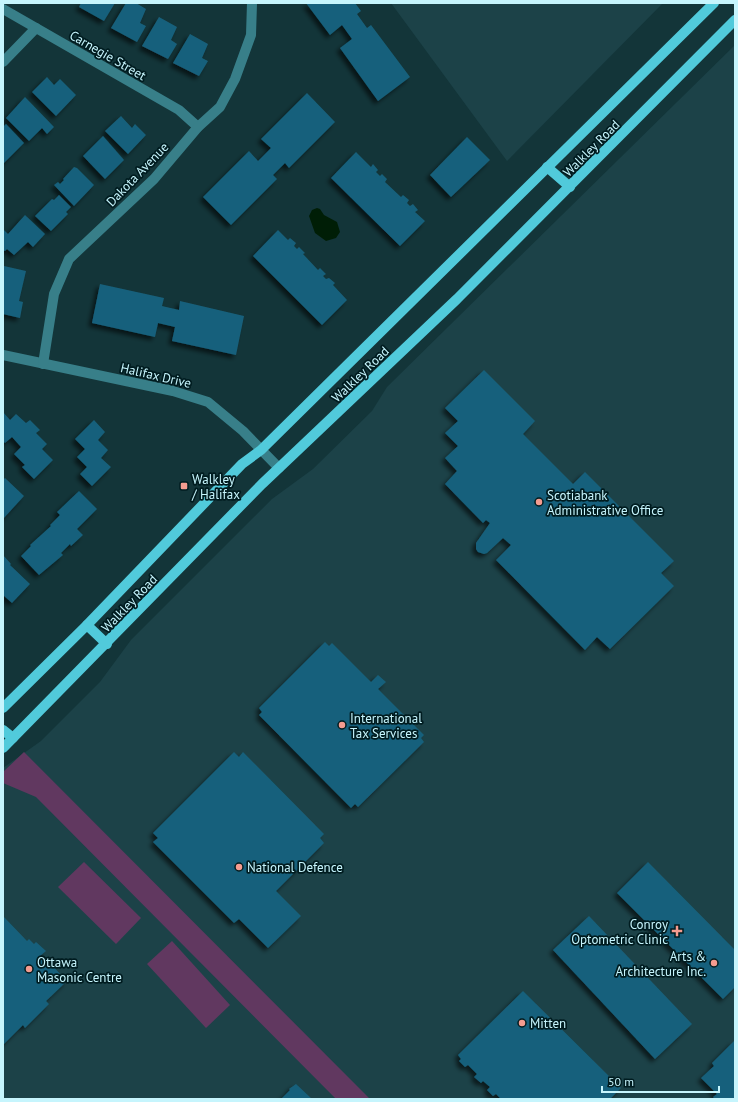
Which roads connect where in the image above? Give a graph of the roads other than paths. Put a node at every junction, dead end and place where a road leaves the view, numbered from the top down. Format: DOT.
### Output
graph roads {
  1 [pos="252,3"];
  2 [pos="714,3"];
  3 [pos="707,7"];
  4 [pos="3,9"];
  5 [pos="735,20"];
  6 [pos="36,28"];
  7 [pos="3,62"];
  8 [pos="198,127"];
  9 [pos="547,167"];
  10 [pos="570,187"];
  11 [pos="3,355"];
  12 [pos="43,364"];
  13 [pos="261,450"];
  14 [pos="279,468"];
  15 [pos="87,625"];
  16 [pos="107,644"];
  17 [pos="3,708"];
  18 [pos="3,730"];
  19 [pos="13,738"];
  20 [pos="3,748"];
  1 -- 8 [label="street, Dakota Avenue"];
  2 -- 3 [label="main road, Walkley Road"];
  3 -- 9 [label="main road, Walkley Road"];
  4 -- 6 [label="street, Carnegie Street"];
  5 -- 10 [label="main road, Walkley Road"];
  6 -- 7 [label="street"];
  6 -- 8 [label="street, Carnegie Street"];
  8 -- 12 [label="street, Dakota Avenue"];
  9 -- 10 [label="main road"];
  9 -- 13 [label="main road, Walkley Road"];
  10 -- 14 [label="main road, Walkley Road"];
  11 -- 12 [label="street, Halifax Drive"];
  12 -- 13 [label="street, Halifax Drive"];
  13 -- 14 [label="street, Halifax Drive"];
  13 -- 15 [label="main road, Walkley Road"];
  14 -- 16 [label="main road, Walkley Road"];
  15 -- 16 [label="main road"];
  15 -- 17 [label="main road, Walkley Road"];
  16 -- 19 [label="main road, Walkley Road"];
  18 -- 19 [label="main road"];
  19 -- 20 [label="main road, Walkley Road"];
}
